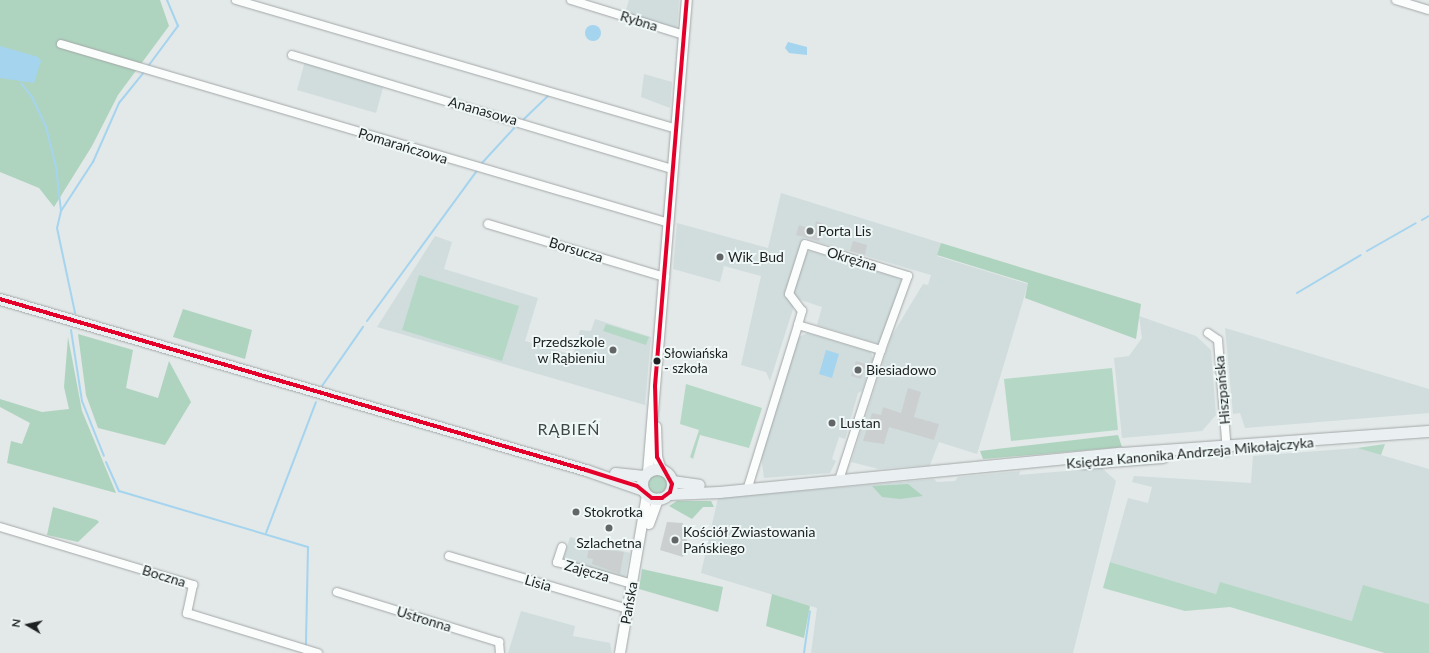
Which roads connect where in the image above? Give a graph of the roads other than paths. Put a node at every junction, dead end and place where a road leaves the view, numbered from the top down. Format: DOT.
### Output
graph roads {
  1 [pos="236,0"];
  2 [pos="571,0"];
  3 [pos="687,0"];
  4 [pos="1396,0"];
  5 [pos="1429,10"];
  6 [pos="684,35"];
  7 [pos="60,44"];
  8 [pos="292,55"];
  9 [pos="676,130"];
  10 [pos="673,168"];
  11 [pos="669,223"];
  12 [pos="488,224"];
  13 [pos="665,277"];
  14 [pos="0,299"];
  15 [pos="798,325"];
  16 [pos="1208,333"];
  17 [pos="880,350"];
  18 [pos="655,386"];
  19 [pos="1429,431"];
  20 [pos="1227,448"];
  21 [pos="586,470"];
  22 [pos="661,470"];
  23 [pos="646,474"];
  24 [pos="839,480"];
  25 [pos="672,481"];
  26 [pos="748,487"];
  27 [pos="645,493"];
  28 [pos="669,494"];
  29 [pos="658,499"];
  30 [pos="0,527"];
  31 [pos="562,547"];
  32 [pos="638,554"];
  33 [pos="448,556"];
  34 [pos="632,584"];
  35 [pos="338,592"];
  36 [pos="628,610"];
  37 [pos="318,653"];
  38 [pos="500,653"];
  39 [pos="620,653"];
  1 -- 9 [label="street"];
  2 -- 6 [label="street, Rybna"];
  3 -- 6 [label="street"];
  4 -- 5 [label="street"];
  6 -- 9 [label="street"];
  7 -- 11 [label="street, Pomarańczowa"];
  8 -- 10 [label="street, Ananasowa"];
  9 -- 10 [label="street"];
  10 -- 11 [label="street"];
  11 -- 13 [label="street"];
  12 -- 13 [label="street, Borsucza"];
  13 -- 18 [label="street"];
  14 -- 21 [label="main road"];
  15 -- 17 [label="street"];
  15 -- 17 [label="street, Okrężna"];
  15 -- 26 [label="street, Okrężna"];
  16 -- 20 [label="street, Hiszpańska"];
  17 -- 24 [label="street, Okrężna"];
  18 -- 22 [label="street"];
  18 -- 23 [label="street"];
  19 -- 20 [label="main road, Księdza Kanonika Andrzeja Mikołajczyka"];
  20 -- 24 [label="main road, Księdza Kanonika Andrzeja Mikołajczyka"];
  21 -- 23 [label="main road"];
  21 -- 27 [label="main road"];
  22 -- 23 [label="main road"];
  22 -- 25 [label="main road"];
  23 -- 27 [label="main road"];
  24 -- 26 [label="main road, Księdza Kanonika Andrzeja Mikołajczyka"];
  25 -- 26 [label="main road, Księdza Kanonika Andrzeja Mikołajczyka"];
  25 -- 28 [label="main road"];
  26 -- 28 [label="main road, Księdza Kanonika Andrzeja Mikołajczyka"];
  27 -- 29 [label="main road"];
  27 -- 32 [label="street, Pańska"];
  28 -- 29 [label="main road"];
  29 -- 32 [label="street, Pańska"];
  30 -- 37 [label="street, Boczna"];
  31 -- 34 [label="street, Zajęcza"];
  32 -- 34 [label="street, Pańska"];
  33 -- 36 [label="street, Lisia"];
  34 -- 36 [label="street, Pańska"];
  35 -- 38 [label="street, Ustronna"];
  36 -- 39 [label="street, Pańska"];
}
